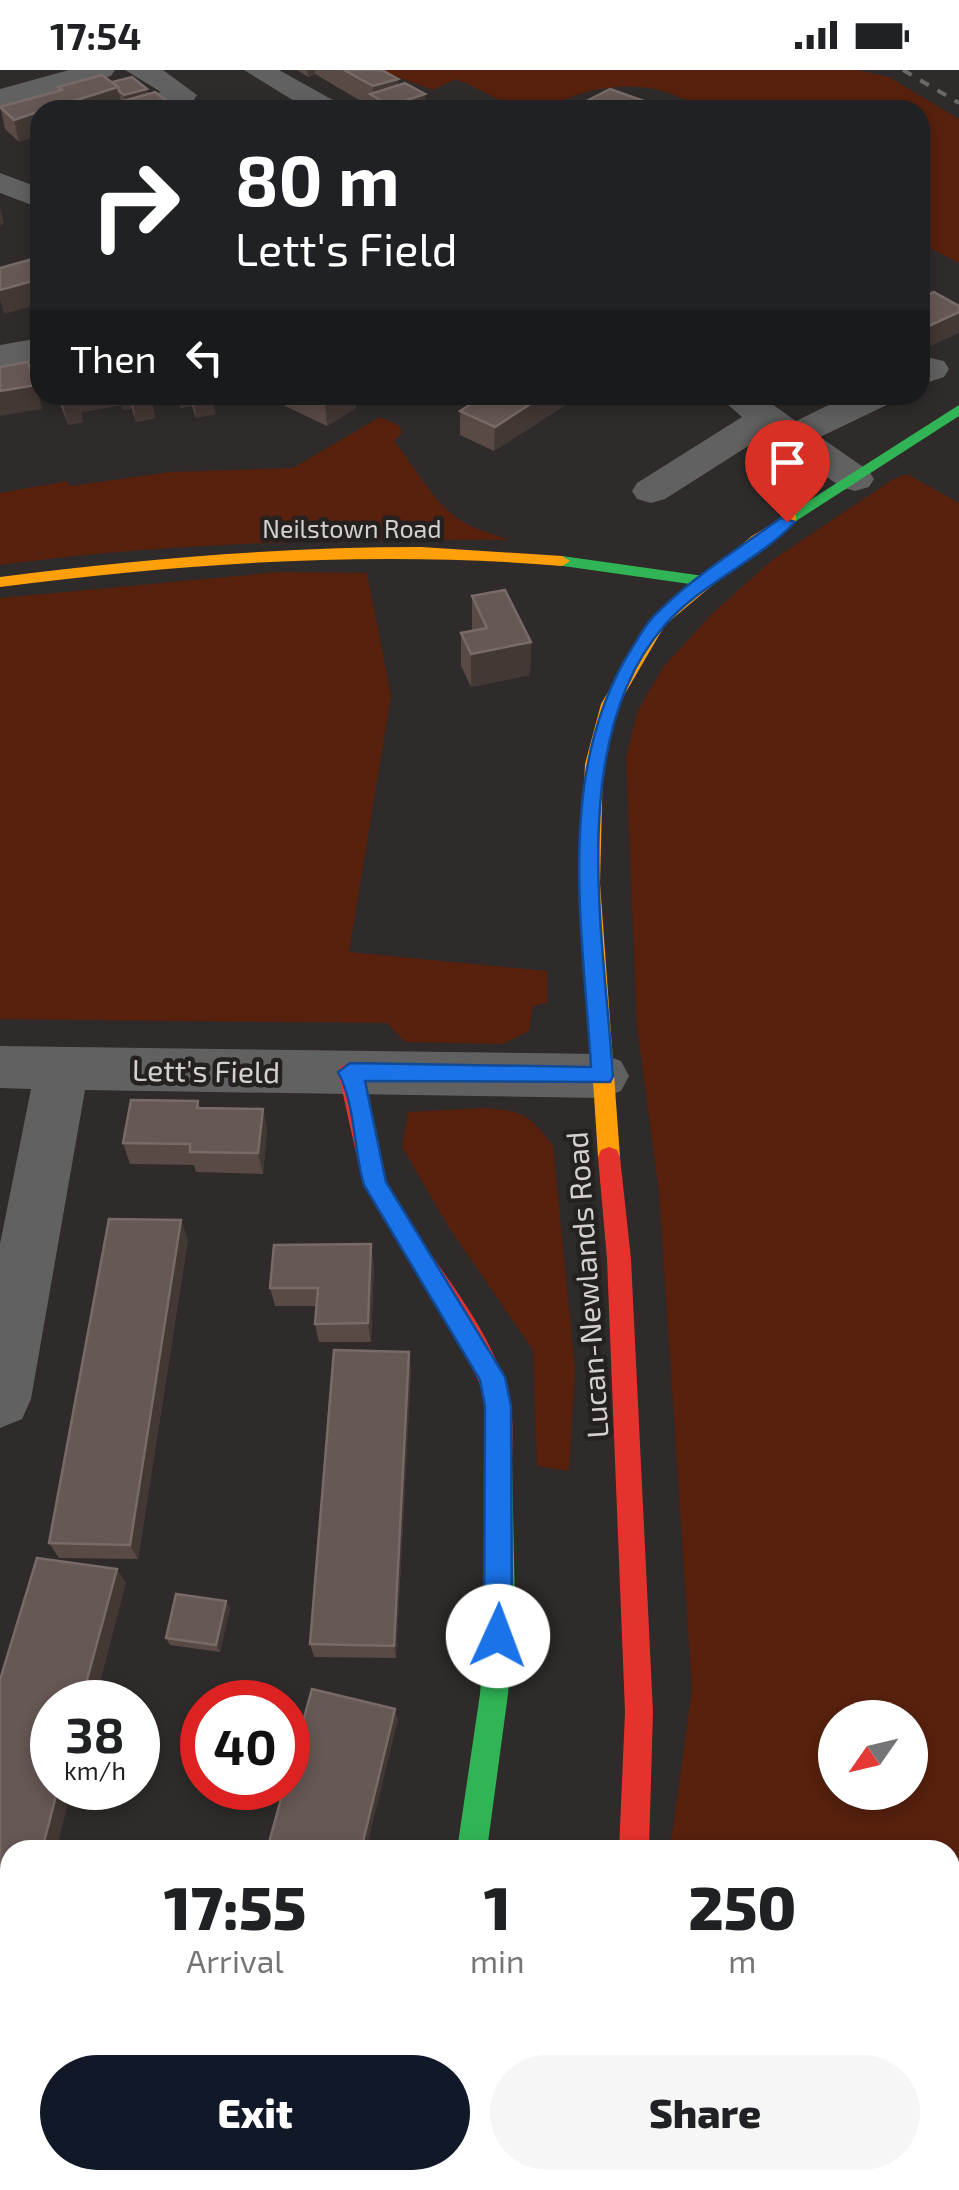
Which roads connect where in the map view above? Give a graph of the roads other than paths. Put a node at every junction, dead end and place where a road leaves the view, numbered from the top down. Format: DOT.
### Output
graph roads {
  1 [pos="101,70"];
  2 [pos="139,70"];
  3 [pos="258,70"];
  4 [pos="0,98"];
  5 [pos="164,100"];
  6 [pos="312,100"];
  7 [pos="0,182"];
  8 [pos="30,195"];
  9 [pos="30,350"];
  10 [pos="0,356"];
  11 [pos="750,405"];
  12 [pos="847,405"];
  13 [pos="959,409"];
  14 [pos="782,426"];
  15 [pos="856,479"];
  16 [pos="652,491"];
  17 [pos="704,581"];
  18 [pos="0,582"];
  19 [pos="0,1067"];
  20 [pos="62,1068"];
  21 [pos="350,1072"];
  22 [pos="602,1076"];
  23 [pos="0,1399"];
  24 [pos="473,1840"];
  25 [pos="634,1840"];
  1 -- 4 [label="street"];
  2 -- 5 [label="street"];
  3 -- 6 [label="street"];
  7 -- 8 [label="street"];
  9 -- 10 [label="street"];
  11 -- 14 [label="street"];
  12 -- 14 [label="street"];
  13 -- 15 [label="street, Lucan-Newlands Road"];
  14 -- 15 [label="street"];
  14 -- 16 [label="street"];
  15 -- 17 [label="street, Lucan-Newlands Road"];
  17 -- 18 [label="street, Neilstown Road"];
  17 -- 22 [label="street, Lucan-Newlands Road"];
  19 -- 20 [label="street, Lett's Field"];
  20 -- 21 [label="street, Lett's Field"];
  20 -- 23 [label="street"];
  21 -- 22 [label="street, Lett's Field"];
  21 -- 24 [label="street"];
  22 -- 25 [label="street, Lucan-Newlands Road"];
}
